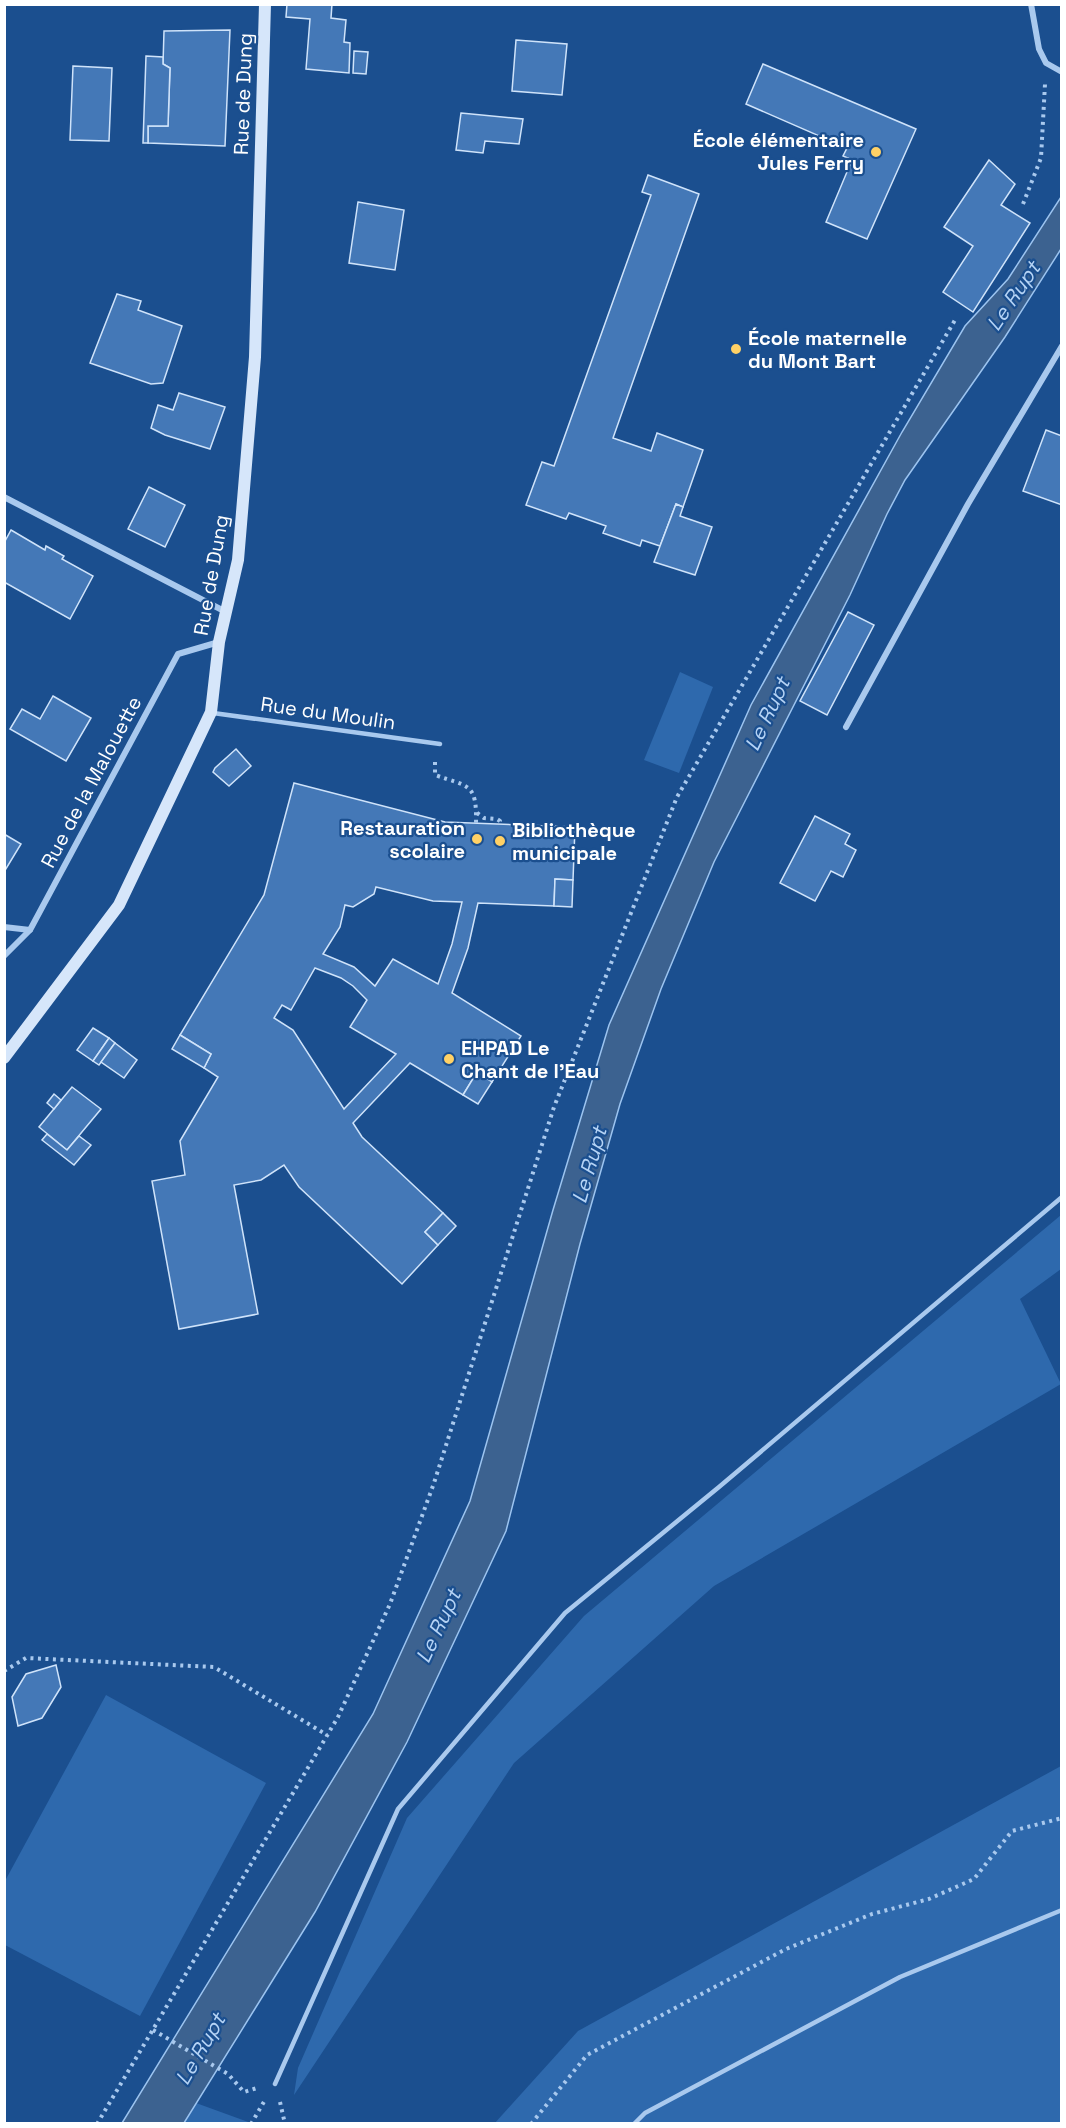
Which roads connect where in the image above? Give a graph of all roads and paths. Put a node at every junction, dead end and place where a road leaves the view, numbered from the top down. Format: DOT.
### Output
graph roads {
  1 [pos="265,4"];
  2 [pos="1031,4"];
  3 [pos="1046,63"];
  4 [pos="1062,72"];
  5 [pos="1023,204"];
  6 [pos="955,320"];
  7 [pos="1062,346"];
  8 [pos="4,497"];
  9 [pos="226,613"];
  10 [pos="219,642"];
  11 [pos="211,712"];
  12 [pos="846,727"];
  13 [pos="441,744"];
  14 [pos="435,766"];
  15 [pos="477,813"];
  16 [pos="477,823"];
  17 [pos="499,824"];
  18 [pos="4,927"];
  19 [pos="30,930"];
  20 [pos="4,956"];
  21 [pos="4,1058"];
  22 [pos="1062,1197"];
  23 [pos="4,1671"];
  24 [pos="327,1735"];
  25 [pos="1062,1818"];
  26 [pos="1062,1910"];
  27 [pos="153,2030"];
  28 [pos="275,2084"];
  29 [pos="96,2124"];
  30 [pos="251,2124"];
  31 [pos="531,2124"];
  32 [pos="634,2124"];
  1 -- 9 [label="main road, Rue de Dung"];
  2 -- 3 [label="street"];
  3 -- 4 [label="street"];
  3 -- 5 [label="path"];
  6 -- 24 [label="path"];
  7 -- 12 [label="street"];
  8 -- 9 [label="street"];
  9 -- 10 [label="main road, Rue de Dung"];
  10 -- 11 [label="main road, Rue de Dung"];
  10 -- 19 [label="street, Rue de la Malouette"];
  11 -- 13 [label="lane, Rue du Moulin"];
  11 -- 21 [label="main road, Rue de Dung"];
  14 -- 15 [label="path"];
  15 -- 16 [label="path"];
  15 -- 17 [label="path"];
  18 -- 19 [label="street"];
  19 -- 20 [label="street, Rue de la Malouette"];
  22 -- 28 [label="lane"];
  23 -- 24 [label="path"];
  24 -- 27 [label="path"];
  25 -- 31 [label="path"];
  26 -- 32 [label="lane"];
  27 -- 28 [label="path"];
  27 -- 29 [label="path"];
  28 -- 30 [label="path"];
}
